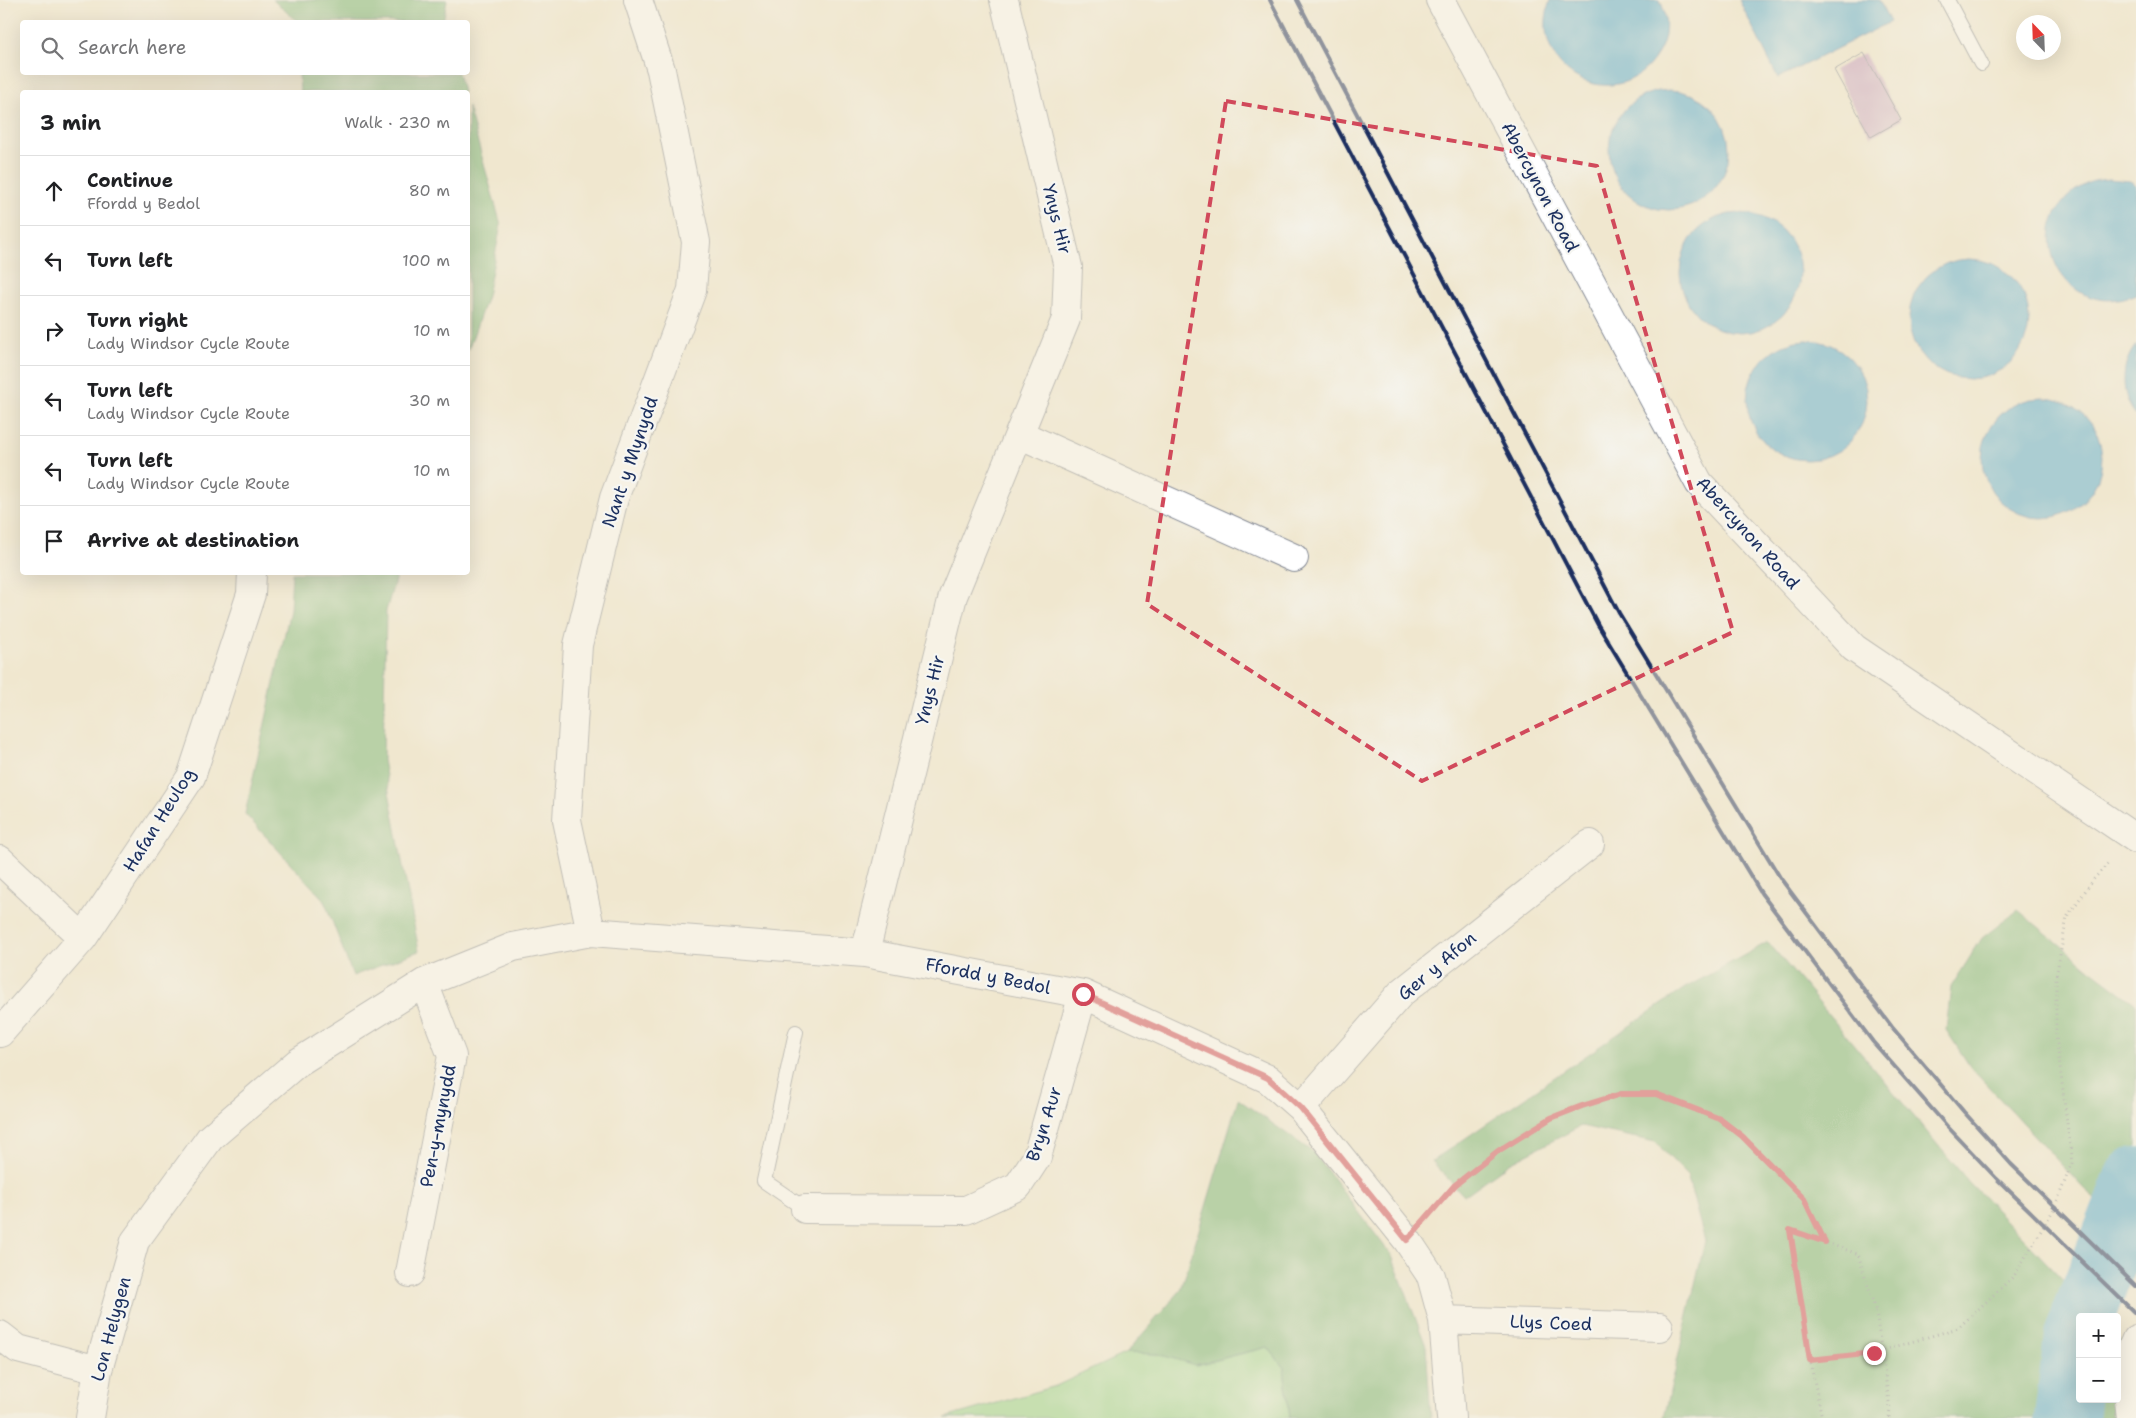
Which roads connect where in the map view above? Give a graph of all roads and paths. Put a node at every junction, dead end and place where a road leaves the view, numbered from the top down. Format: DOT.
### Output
graph roads {
  1 [pos="638,0"];
  2 [pos="1004,0"];
  3 [pos="1440,0"];
  4 [pos="1947,0"];
  5 [pos="1981,64"];
  6 [pos="1019,434"];
  7 [pos="1294,558"];
  8 [pos="252,575"];
  9 [pos="2135,838"];
  10 [pos="1590,844"];
  11 [pos="0,860"];
  12 [pos="591,932"];
  13 [pos="83,938"];
  14 [pos="865,953"];
  15 [pos="424,983"];
  16 [pos="1083,994"];
  17 [pos="796,1032"];
  18 [pos="0,1033"];
  19 [pos="1301,1108"];
  20 [pos="805,1209"];
  21 [pos="1407,1240"];
  22 [pos="135,1241"];
  23 [pos="1825,1242"];
  24 [pos="410,1273"];
  25 [pos="1443,1320"];
  26 [pos="1659,1327"];
  27 [pos="0,1335"];
  28 [pos="2136,1339"];
  29 [pos="1810,1360"];
  30 [pos="98,1370"];
  31 [pos="90,1418"];
  32 [pos="1451,1418"];
  33 [pos="1822,1418"];
  34 [pos="1889,1418"];
  35 [pos="2132,1418"];
  1 -- 12 [label="street, Nant y Mynydd"];
  2 -- 6 [label="street, Ynys Hir"];
  3 -- 9 [label="street, Abercynon Road"];
  4 -- 5 [label="lane"];
  6 -- 7 [label="street"];
  6 -- 14 [label="street, Ynys Hir"];
  8 -- 13 [label="street, Hafan Heulog"];
  9 -- 29 [label="path"];
  10 -- 19 [label="street, Ger y Afon"];
  11 -- 13 [label="street"];
  12 -- 14 [label="street, Ffordd y Bedol"];
  12 -- 15 [label="street, Ffordd y Bedol"];
  13 -- 18 [label="street, Hafan Heulog"];
  14 -- 16 [label="street, Ffordd y Bedol"];
  15 -- 22 [label="street, Ffordd y Bedol"];
  15 -- 24 [label="street, Pen-y-mynydd"];
  16 -- 19 [label="street, Ffordd y Bedol"];
  16 -- 20 [label="street, Bryn Aur"];
  17 -- 20 [label="lane"];
  19 -- 21 [label="street, Ffordd y Bedol"];
  21 -- 23 [label="path"];
  21 -- 25 [label="street, Ffordd y Bedol"];
  22 -- 30 [label="street, Lon Helygen"];
  23 -- 29 [label="path"];
  23 -- 34 [label="path, bridge"];
  25 -- 26 [label="street, Llys Coed"];
  25 -- 32 [label="street, Ffordd y Bedol"];
  27 -- 30 [label="street"];
  28 -- 35 [label="street"];
  29 -- 33 [label="path"];
  30 -- 31 [label="street, Lon Helygen"];
}
